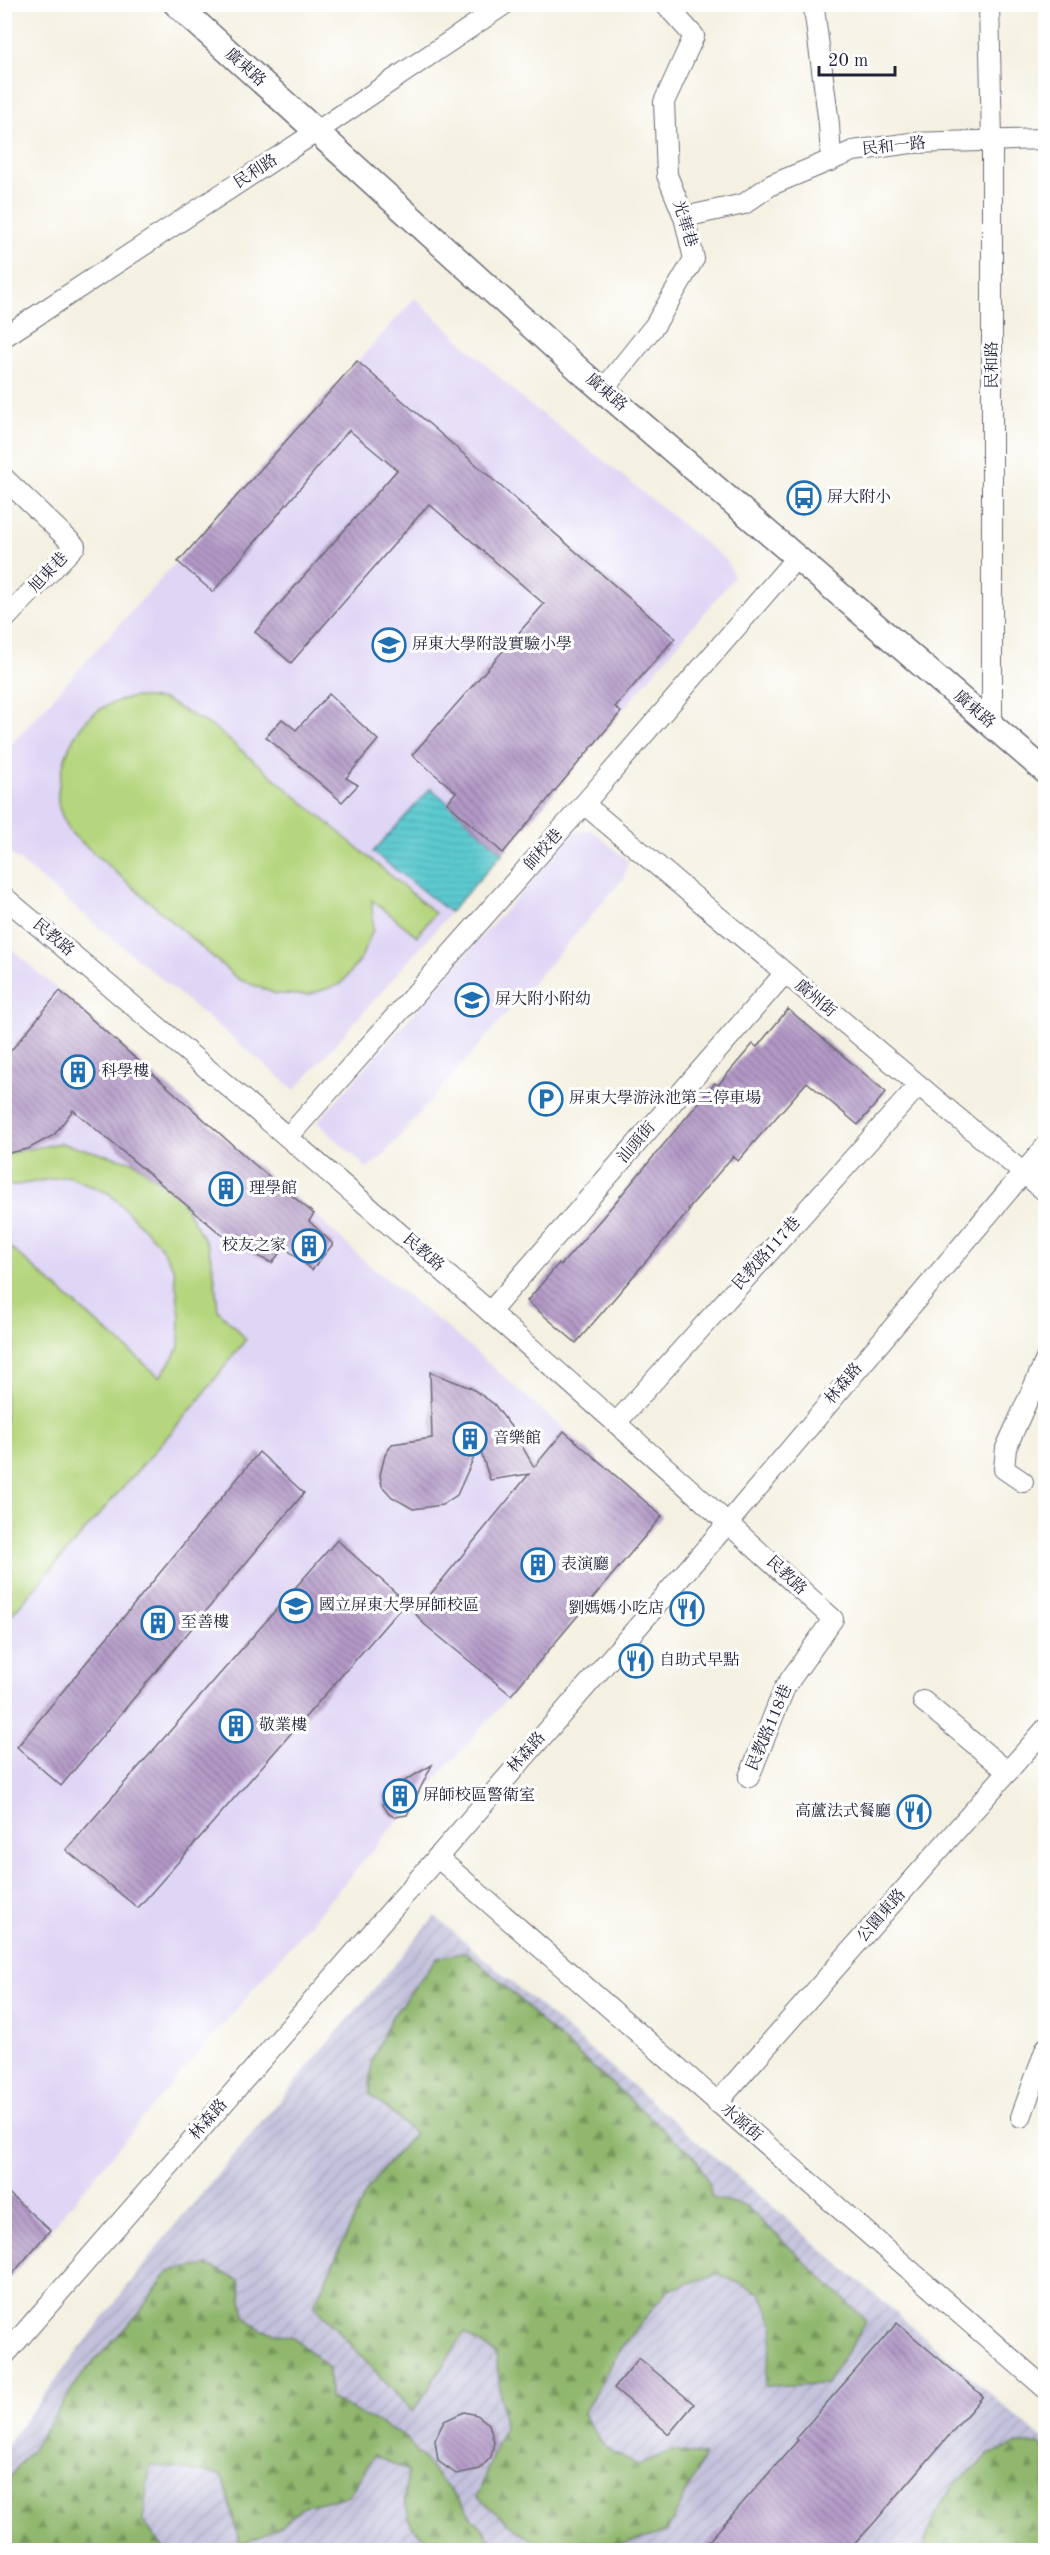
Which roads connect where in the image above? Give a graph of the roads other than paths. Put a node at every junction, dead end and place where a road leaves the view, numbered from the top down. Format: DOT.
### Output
graph roads {
  1 [pos="176,4"];
  2 [pos="505,4"];
  3 [pos="665,4"];
  4 [pos="989,4"];
  5 [pos="814,8"];
  6 [pos="316,132"];
  7 [pos="1046,139"];
  8 [pos="992,141"];
  9 [pos="831,161"];
  10 [pos="684,217"];
  11 [pos="4,337"];
  12 [pos="603,390"];
  13 [pos="4,478"];
  14 [pos="796,558"];
  15 [pos="4,620"];
  16 [pos="993,726"];
  17 [pos="1046,772"];
  18 [pos="584,804"];
  19 [pos="4,897"];
  20 [pos="784,973"];
  21 [pos="918,1086"];
  22 [pos="288,1137"];
  23 [pos="1046,1146"];
  24 [pos="1022,1173"];
  25 [pos="1046,1192"];
  26 [pos="490,1312"];
  27 [pos="1046,1359"];
  28 [pos="616,1422"];
  29 [pos="1023,1482"];
  30 [pos="728,1522"];
  31 [pos="833,1620"];
  32 [pos="922,1701"];
  33 [pos="1046,1728"];
  34 [pos="1008,1772"];
  35 [pos="749,1777"];
  36 [pos="437,1857"];
  37 [pos="1046,2048"];
  38 [pos="717,2103"];
  39 [pos="1021,2117"];
  40 [pos="4,2356"];
  41 [pos="1046,2389"];
  1 -- 6 [label="street, 廣東路"];
  2 -- 6 [label="street, 民利路"];
  3 -- 10 [label="street, 光華巷"];
  4 -- 8 [label="street, 民和路"];
  5 -- 9 [label="street"];
  6 -- 11 [label="street, 民利路"];
  6 -- 12 [label="street, 廣東路"];
  7 -- 8 [label="street, 民和一路"];
  8 -- 9 [label="street, 民和一路"];
  8 -- 16 [label="street, 民和路"];
  9 -- 10 [label="street, 民和一路"];
  10 -- 12 [label="street, 光華巷"];
  12 -- 14 [label="street, 廣東路"];
  13 -- 15 [label="street, 旭東巷"];
  14 -- 16 [label="street, 廣東路"];
  14 -- 18 [label="street, 師校巷"];
  16 -- 17 [label="street, 廣東路"];
  18 -- 20 [label="street, 廣州街"];
  18 -- 22 [label="street, 師校巷"];
  19 -- 22 [label="street, 民教路"];
  20 -- 21 [label="street, 廣州街"];
  20 -- 26 [label="street, 汕頭街"];
  21 -- 24 [label="street, 廣州街"];
  21 -- 28 [label="street, 民教路117巷"];
  22 -- 26 [label="street, 民教路"];
  23 -- 24 [label="street, 林森路"];
  24 -- 25 [label="street, 廣州街"];
  24 -- 30 [label="street, 林森路"];
  26 -- 28 [label="street, 民教路"];
  27 -- 29 [label="street"];
  28 -- 30 [label="street, 民教路"];
  30 -- 31 [label="street, 民教路"];
  30 -- 36 [label="street, 林森路"];
  31 -- 35 [label="street, 民教路118巷"];
  32 -- 34 [label="street"];
  33 -- 34 [label="street, 公園東路"];
  34 -- 38 [label="street, 公園東路"];
  36 -- 38 [label="street, 水源街"];
  36 -- 40 [label="street, 林森路"];
  37 -- 39 [label="street"];
  38 -- 41 [label="street, 水源街"];
}
